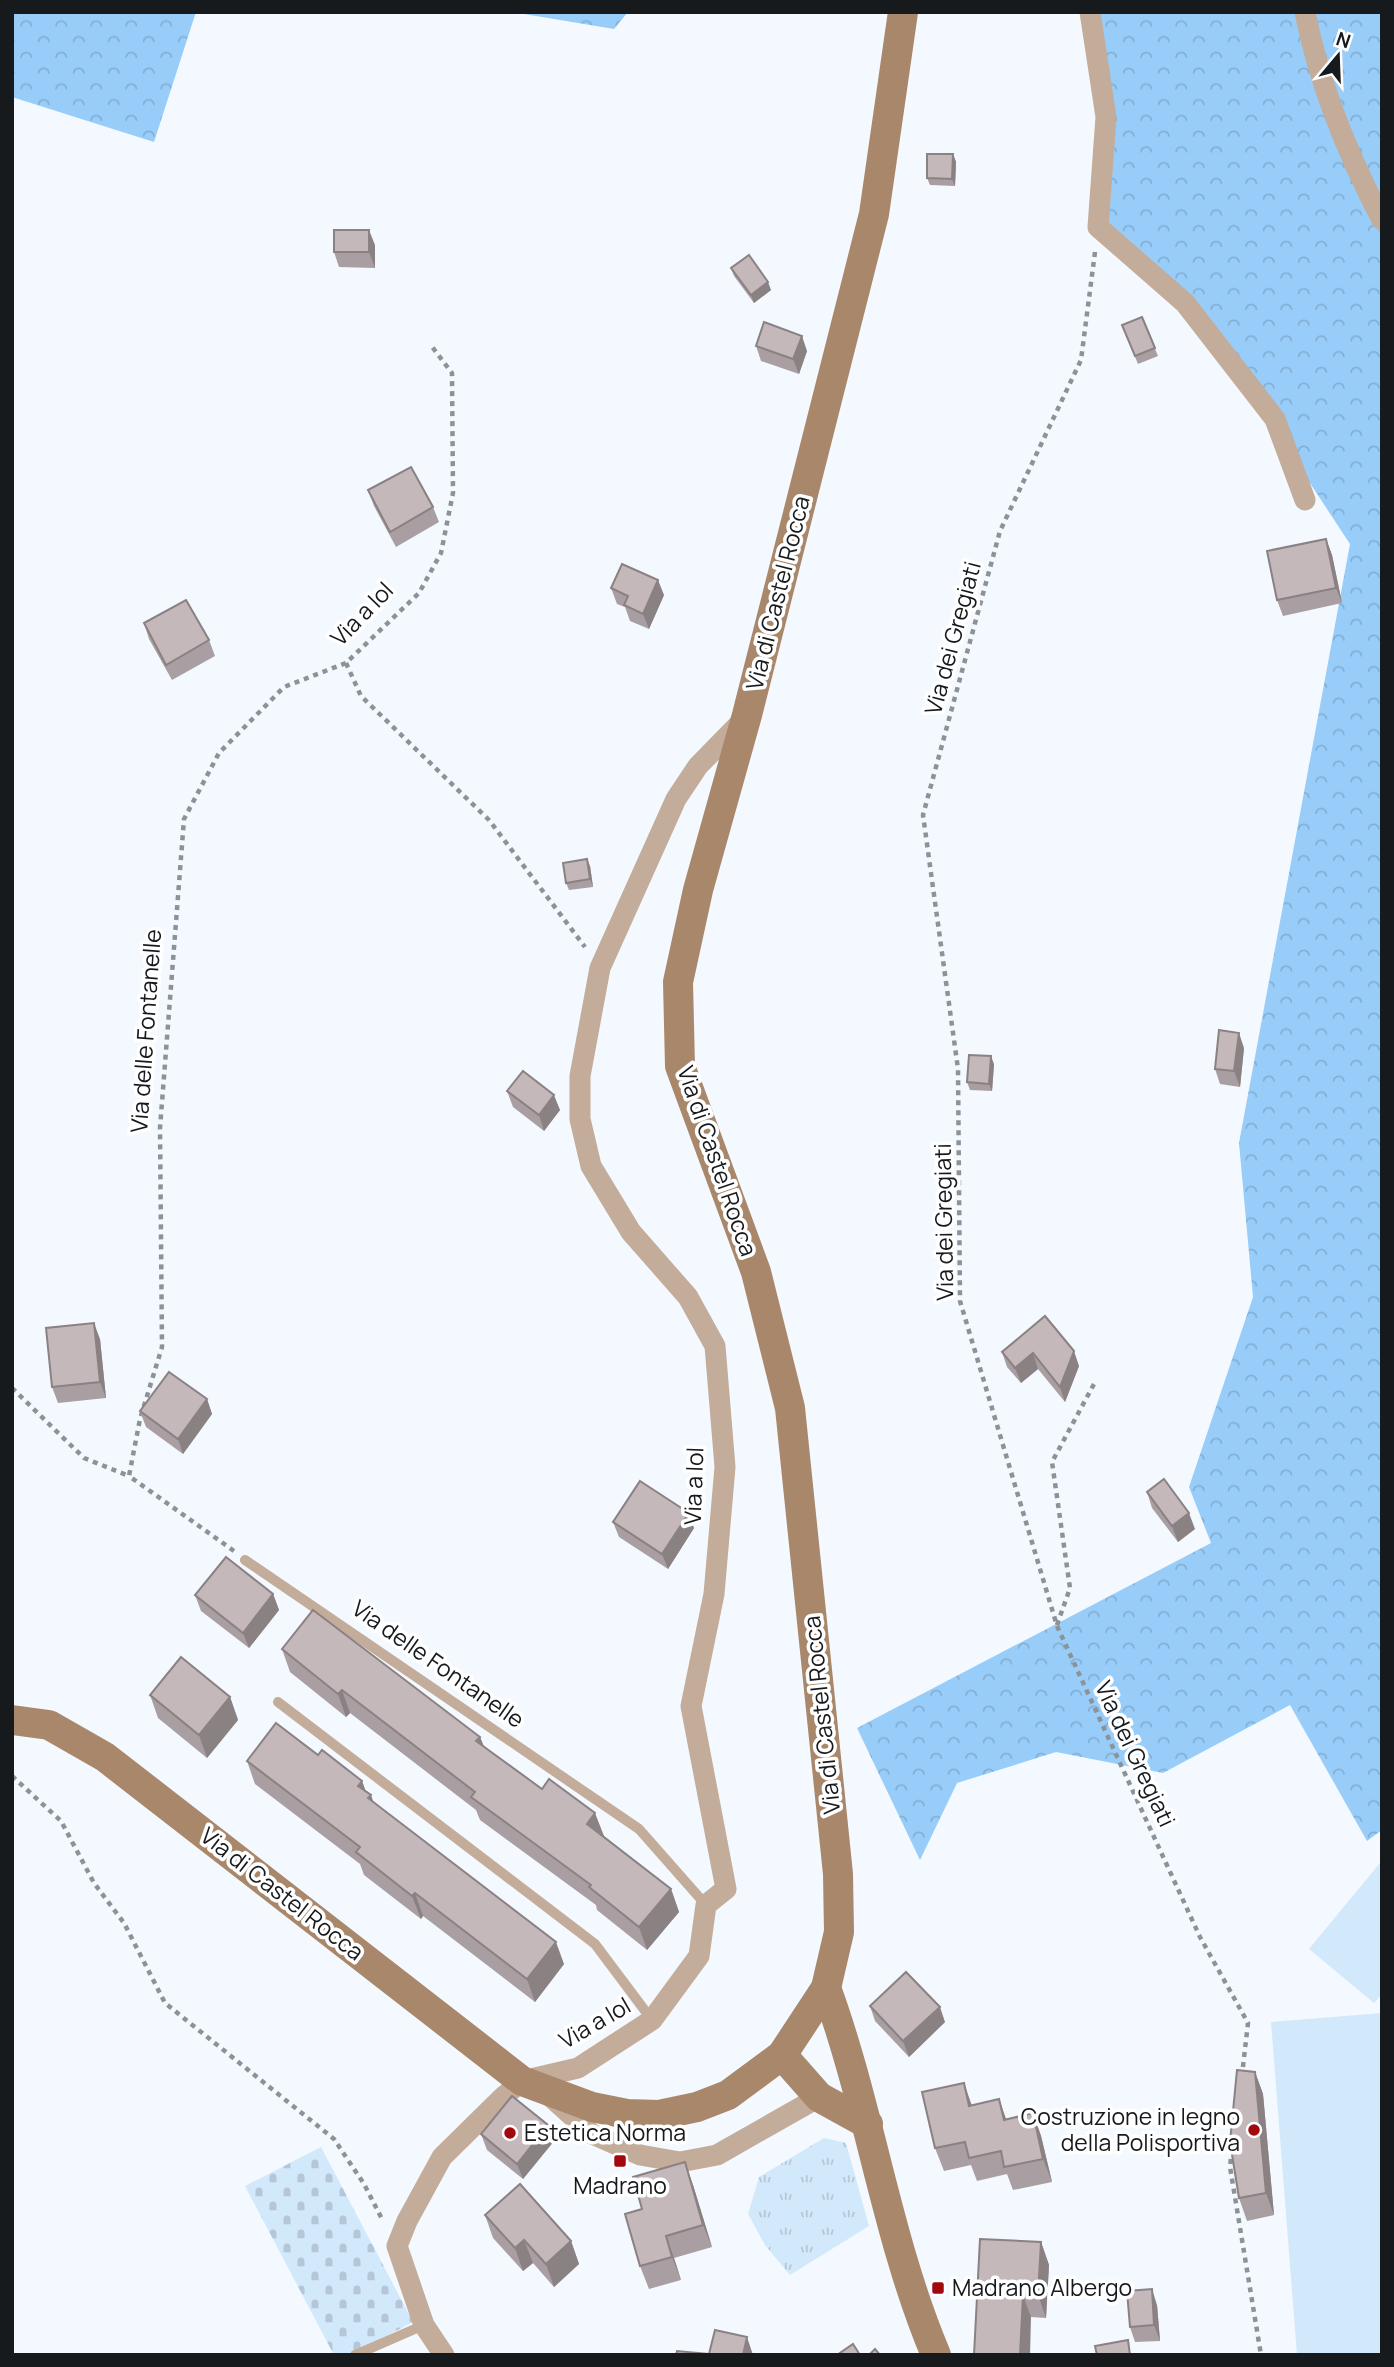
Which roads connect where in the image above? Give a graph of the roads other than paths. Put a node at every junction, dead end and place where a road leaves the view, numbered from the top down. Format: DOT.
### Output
graph roads {
  1 [pos="903,12"];
  2 [pos="1090,12"];
  3 [pos="1305,12"];
  4 [pos="1382,220"];
  5 [pos="1305,500"];
  6 [pos="747,715"];
  7 [pos="246,1560"];
  8 [pos="278,1702"];
  9 [pos="12,1720"];
  10 [pos="706,1905"];
  11 [pos="826,1988"];
  12 [pos="652,2020"];
  13 [pos="782,2055"];
  14 [pos="532,2085"];
  15 [pos="819,2097"];
  16 [pos="868,2124"];
  17 [pos="424,2325"];
  18 [pos="355,2355"];
  19 [pos="444,2355"];
  20 [pos="936,2355"];
  1 -- 6 [label="main road, Via di Castel Rocca"];
  2 -- 5 [label="street"];
  3 -- 4 [label="street"];
  6 -- 10 [label="street, Via a Iol"];
  6 -- 11 [label="main road, Via di Castel Rocca"];
  7 -- 10 [label="lane, Via delle Fontanelle"];
  8 -- 12 [label="lane, Via a Iol"];
  9 -- 14 [label="main road, Via di Castel Rocca"];
  10 -- 12 [label="street, Via a Iol"];
  11 -- 13 [label="main road, Via di Castel Rocca"];
  11 -- 16 [label="main road"];
  12 -- 14 [label="street, Via a Iol"];
  13 -- 14 [label="main road, Via di Castel Rocca"];
  13 -- 15 [label="main road"];
  14 -- 15 [label="street, Via di Castel Rocca"];
  14 -- 17 [label="street"];
  15 -- 16 [label="main road"];
  16 -- 20 [label="main road"];
  17 -- 18 [label="lane"];
  17 -- 19 [label="street"];
}
